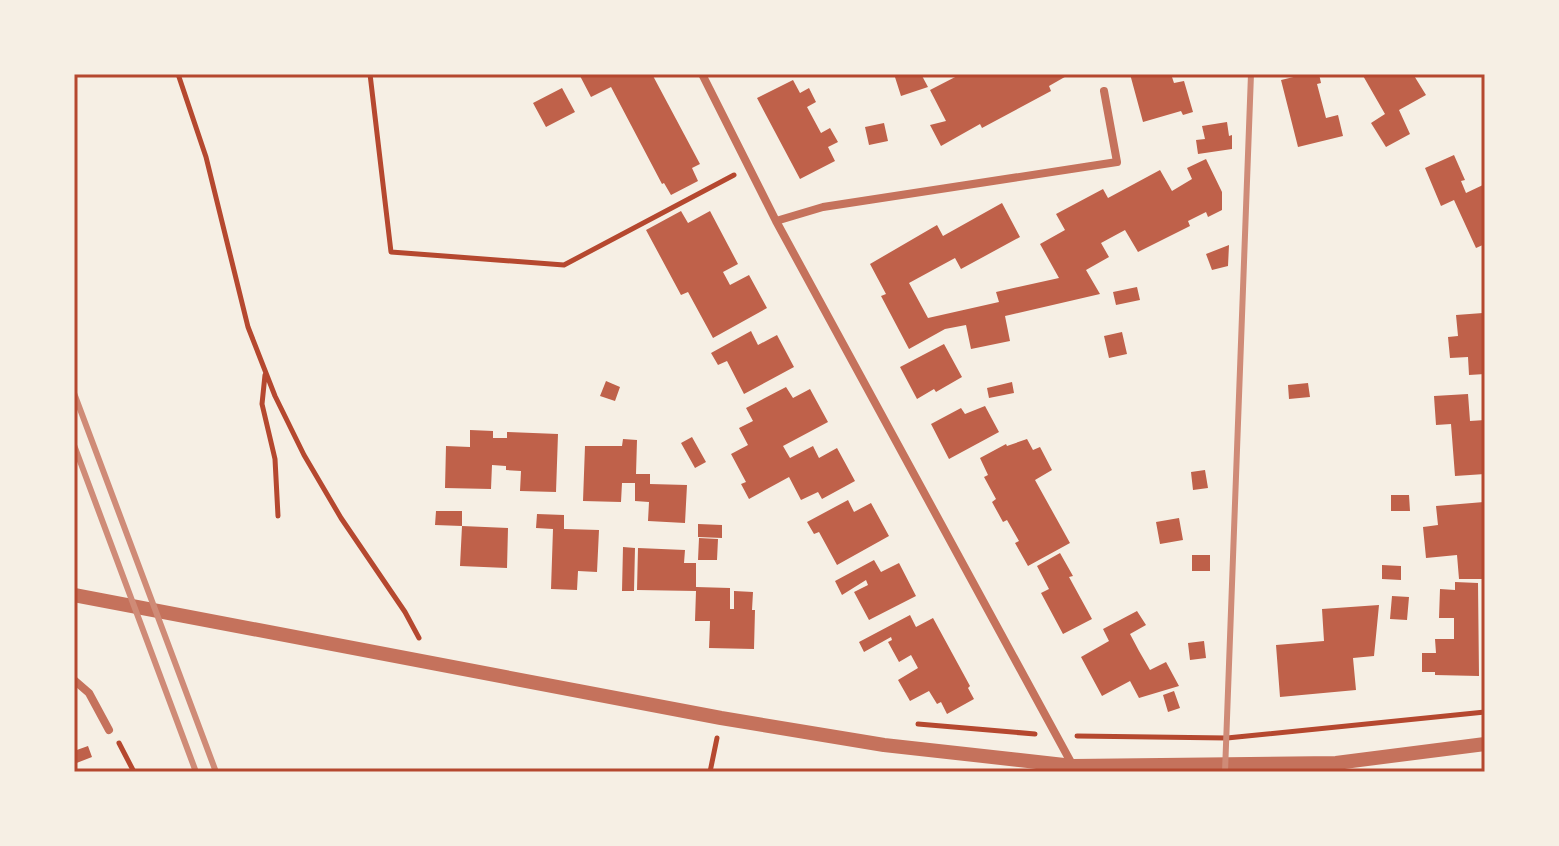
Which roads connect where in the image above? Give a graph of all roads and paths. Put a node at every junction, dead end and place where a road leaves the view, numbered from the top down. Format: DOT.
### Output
graph roads {
  1 [pos="178,74"];
  2 [pos="370,74"];
  3 [pos="702,74"];
  4 [pos="1104,91"];
  5 [pos="749,167"];
  6 [pos="776,221"];
  7 [pos="265,371"];
  8 [pos="278,516"];
  9 [pos="74,595"];
  10 [pos="427,662"];
  11 [pos="74,680"];
  12 [pos="1485,712"];
  13 [pos="721,718"];
  14 [pos="109,730"];
  15 [pos="1057,736"];
  16 [pos="1485,744"];
  17 [pos="1075,769"];
  18 [pos="134,772"];
  19 [pos="710,772"];
  1 -- 7 [label="path"];
  2 -- 5 [label="path"];
  3 -- 5 [label="street"];
  4 -- 6 [label="street"];
  5 -- 6 [label="street"];
  6 -- 15 [label="street"];
  7 -- 8 [label="path"];
  7 -- 10 [label="path"];
  9 -- 10 [label="street"];
  10 -- 13 [label="street"];
  11 -- 14 [label="street"];
  12 -- 15 [label="path"];
  13 -- 17 [label="street"];
  13 -- 19 [label="path"];
  14 -- 18 [label="path"];
  15 -- 17 [label="street"];
  16 -- 17 [label="street"];
}
